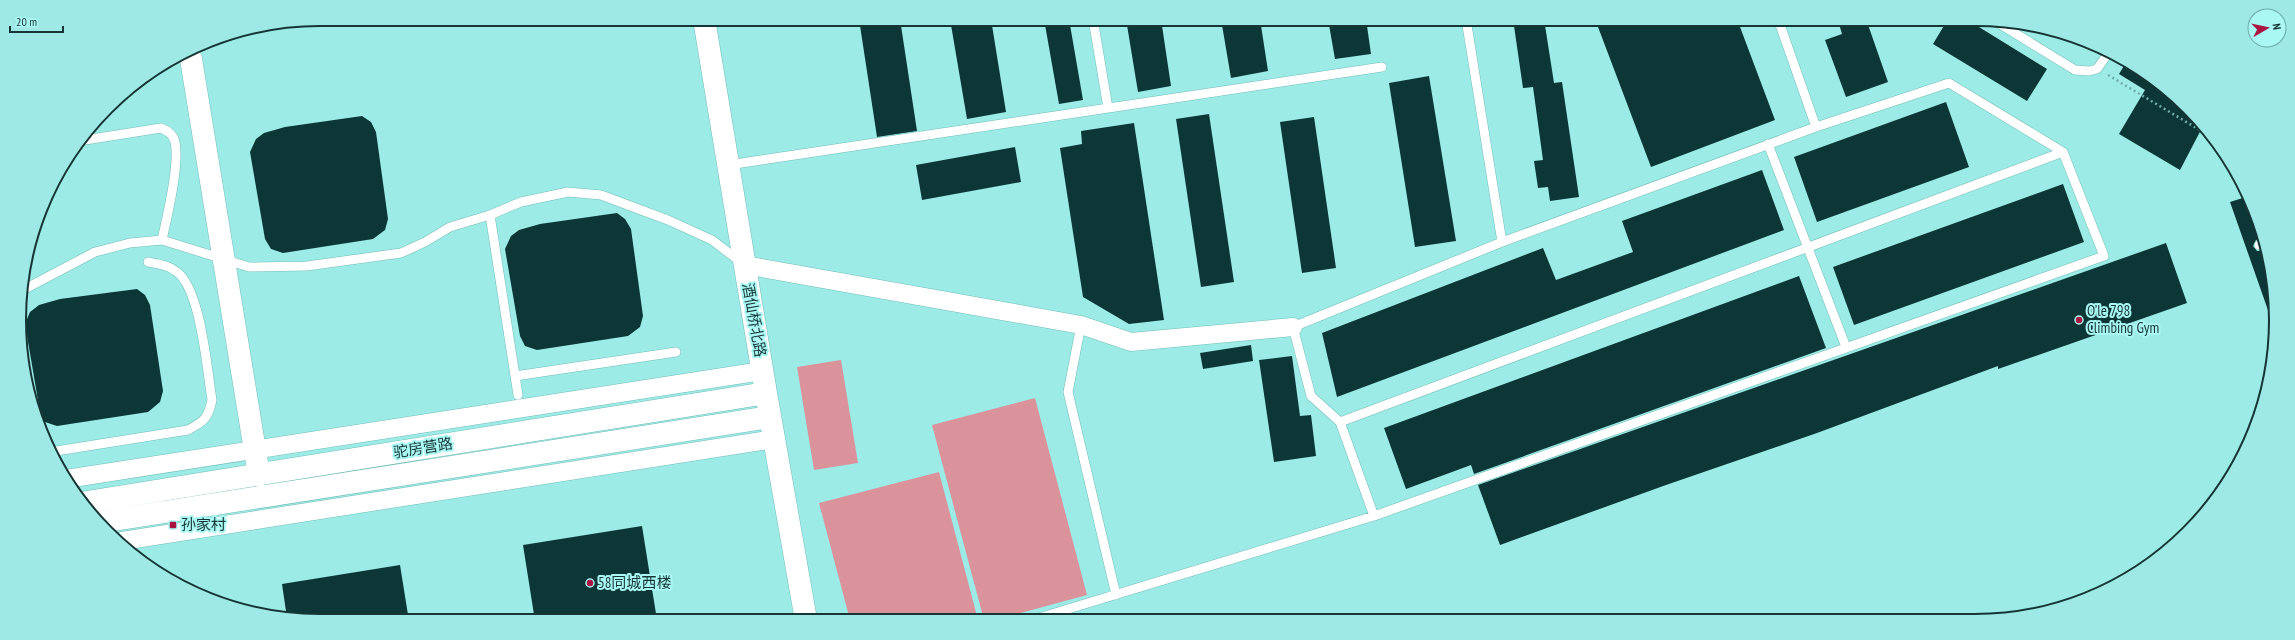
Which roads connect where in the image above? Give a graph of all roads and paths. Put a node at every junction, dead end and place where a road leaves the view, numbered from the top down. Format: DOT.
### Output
graph roads {
  1 [pos="705,26"];
  2 [pos="1094,26"];
  3 [pos="1467,26"];
  4 [pos="1780,26"];
  5 [pos="2007,28"];
  6 [pos="2106,56"];
  7 [pos="191,60"];
  8 [pos="1382,67"];
  9 [pos="2098,68"];
  10 [pos="1108,108"];
  11 [pos="1816,127"];
  12 [pos="2199,129"];
  13 [pos="88,140"];
  14 [pos="1768,144"];
  15 [pos="2063,152"];
  16 [pos="728,165"];
  17 [pos="490,215"];
  18 [pos="162,240"];
  19 [pos="1502,242"];
  20 [pos="1806,246"];
  21 [pos="223,259"];
  22 [pos="148,262"];
  23 [pos="745,265"];
  24 [pos="28,288"];
  25 [pos="1081,325"];
  26 [pos="1293,327"];
  27 [pos="1846,347"];
  28 [pos="676,352"];
  29 [pos="762,371"];
  30 [pos="515,376"];
  31 [pos="766,393"];
  32 [pos="518,395"];
  33 [pos="770,417"];
  34 [pos="1340,422"];
  35 [pos="774,439"];
  36 [pos="255,450"];
  37 [pos="57,451"];
  38 [pos="259,475"];
  39 [pos="73,478"];
  40 [pos="89,502"];
  41 [pos="1374,516"];
  42 [pos="106,521"];
  43 [pos="125,540"];
  44 [pos="1116,595"];
  45 [pos="805,614"];
  46 [pos="1052,614"];
  1 -- 16 [label="main road, 酒仙桥北路"];
  2 -- 10 [label="lane"];
  3 -- 19 [label="lane"];
  4 -- 11 [label="lane"];
  5 -- 9 [label="lane"];
  6 -- 9 [label="lane"];
  7 -- 21 [label="main road"];
  8 -- 10 [label="lane"];
  9 -- 12 [label="path"];
  10 -- 16 [label="lane"];
  11 -- 14 [label="lane"];
  11 -- 15 [label="lane"];
  13 -- 18 [label="lane"];
  14 -- 19 [label="lane"];
  14 -- 20 [label="lane"];
  15 -- 20 [label="lane"];
  15 -- 27 [label="lane"];
  16 -- 23 [label="main road, 酒仙桥北路"];
  17 -- 21 [label="lane"];
  17 -- 23 [label="lane"];
  17 -- 30 [label="lane"];
  18 -- 21 [label="lane"];
  18 -- 24 [label="lane"];
  19 -- 26 [label="lane"];
  20 -- 27 [label="lane"];
  20 -- 34 [label="lane"];
  21 -- 36 [label="main road"];
  22 -- 37 [label="lane"];
  23 -- 25 [label="street"];
  23 -- 29 [label="main road, 酒仙桥北路"];
  25 -- 26 [label="street"];
  25 -- 44 [label="lane"];
  26 -- 34 [label="lane"];
  27 -- 41 [label="lane"];
  28 -- 30 [label="lane"];
  29 -- 31 [label="main road, 酒仙桥北路"];
  29 -- 36 [label="street"];
  30 -- 32 [label="lane"];
  31 -- 33 [label="main road, 酒仙桥北路"];
  31 -- 38 [label="main road, 驼房营路"];
  33 -- 35 [label="main road, 酒仙桥北路"];
  33 -- 42 [label="main road, 驼房营路"];
  34 -- 41 [label="lane"];
  35 -- 43 [label="street"];
  35 -- 45 [label="main road, 酒仙桥北路"];
  36 -- 38 [label="main road"];
  36 -- 39 [label="street"];
  38 -- 40 [label="main road, 驼房营路"];
  41 -- 44 [label="lane"];
  44 -- 46 [label="lane"];
}
